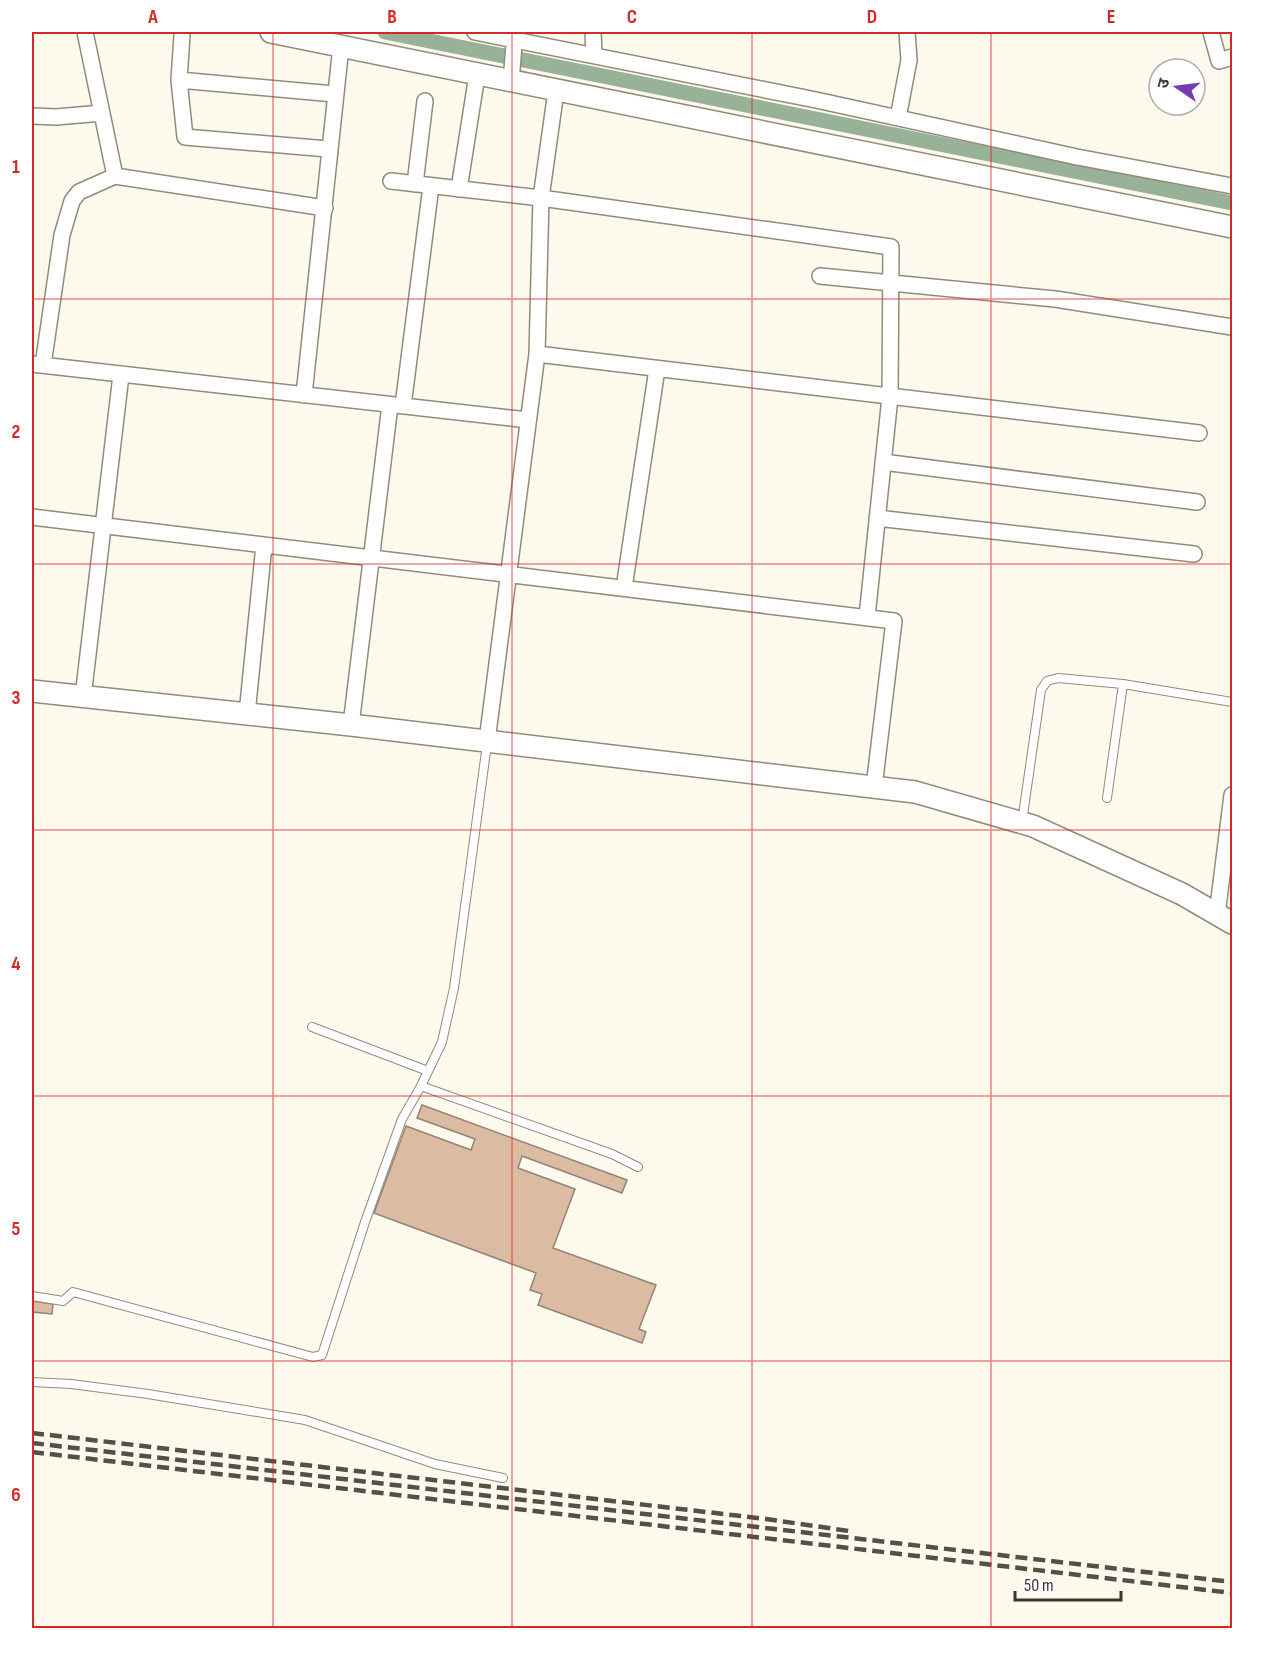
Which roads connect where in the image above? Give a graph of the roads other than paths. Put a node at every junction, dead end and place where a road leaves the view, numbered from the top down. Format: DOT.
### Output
graph roads {
  1 [pos="85,32"];
  2 [pos="271,32"];
  3 [pos="475,32"];
  4 [pos="593,32"];
  5 [pos="907,32"];
  6 [pos="1211,32"];
  7 [pos="182,35"];
  8 [pos="515,40"];
  9 [pos="340,46"];
  10 [pos="594,54"];
  11 [pos="1233,57"];
  12 [pos="477,75"];
  13 [pos="511,77"];
  14 [pos="179,80"];
  15 [pos="556,91"];
  16 [pos="334,94"];
  17 [pos="425,101"];
  18 [pos="102,113"];
  19 [pos="32,116"];
  20 [pos="898,118"];
  21 [pos="328,149"];
  22 [pos="115,176"];
  23 [pos="391,181"];
  24 [pos="415,184"];
  25 [pos="431,186"];
  26 [pos="1233,186"];
  27 [pos="459,189"];
  28 [pos="541,198"];
  29 [pos="325,208"];
  30 [pos="1233,227"];
  31 [pos="820,276"];
  32 [pos="889,283"];
  33 [pos="1233,327"];
  34 [pos="537,354"];
  35 [pos="37,365"];
  36 [pos="657,369"];
  37 [pos="121,375"];
  38 [pos="304,395"];
  39 [pos="890,397"];
  40 [pos="396,405"];
  41 [pos="528,420"];
  42 [pos="1199,433"];
  43 [pos="883,462"];
  44 [pos="1197,502"];
  45 [pos="32,517"];
  46 [pos="877,518"];
  47 [pos="103,525"];
  48 [pos="264,545"];
  49 [pos="1194,554"];
  50 [pos="371,557"];
  51 [pos="508,574"];
  52 [pos="624,588"];
  53 [pos="867,617"];
  54 [pos="1123,684"];
  55 [pos="32,691"];
  56 [pos="83,697"];
  57 [pos="1233,702"];
  58 [pos="247,714"];
  59 [pos="351,725"];
  60 [pos="487,741"];
  61 [pos="874,787"];
  62 [pos="1233,795"];
  63 [pos="1107,798"];
  64 [pos="1022,823"];
  65 [pos="1225,919"];
  66 [pos="312,1028"];
  67 [pos="428,1071"];
  68 [pos="422,1086"];
  69 [pos="638,1167"];
  70 [pos="32,1296"];
  71 [pos="32,1382"];
  72 [pos="503,1478"];
  1 -- 18 [label="street"];
  2 -- 9 [label="street"];
  3 -- 8 [label="street"];
  4 -- 10 [label="street"];
  5 -- 20 [label="street"];
  6 -- 11 [label="street"];
  7 -- 14 [label="street"];
  8 -- 10 [label="street"];
  8 -- 13 [label="street"];
  9 -- 12 [label="street"];
  9 -- 16 [label="street"];
  10 -- 20 [label="street"];
  12 -- 13 [label="street"];
  12 -- 27 [label="street"];
  13 -- 15 [label="street"];
  14 -- 16 [label="street"];
  14 -- 21 [label="street"];
  15 -- 28 [label="street"];
  15 -- 30 [label="street"];
  16 -- 21 [label="street"];
  17 -- 24 [label="street"];
  18 -- 19 [label="street"];
  18 -- 22 [label="street"];
  20 -- 26 [label="street"];
  21 -- 29 [label="street"];
  22 -- 29 [label="street"];
  22 -- 35 [label="street"];
  23 -- 24 [label="street"];
  24 -- 25 [label="street"];
  25 -- 27 [label="street"];
  25 -- 40 [label="street"];
  27 -- 28 [label="street"];
  28 -- 32 [label="street"];
  28 -- 34 [label="street"];
  29 -- 38 [label="street"];
  31 -- 32 [label="street"];
  32 -- 33 [label="street"];
  32 -- 39 [label="street"];
  34 -- 36 [label="street"];
  34 -- 41 [label="street"];
  35 -- 37 [label="street"];
  36 -- 39 [label="street"];
  36 -- 52 [label="street"];
  37 -- 38 [label="street"];
  37 -- 47 [label="street"];
  38 -- 40 [label="street"];
  39 -- 42 [label="street"];
  39 -- 43 [label="street"];
  40 -- 41 [label="street"];
  40 -- 50 [label="street"];
  41 -- 51 [label="street"];
  43 -- 44 [label="street"];
  43 -- 46 [label="street"];
  45 -- 47 [label="street"];
  46 -- 49 [label="street"];
  46 -- 53 [label="street"];
  47 -- 48 [label="street"];
  47 -- 56 [label="street"];
  48 -- 50 [label="street"];
  48 -- 58 [label="street"];
  50 -- 51 [label="street"];
  50 -- 59 [label="street"];
  51 -- 52 [label="street"];
  51 -- 60 [label="street"];
  52 -- 53 [label="street"];
  53 -- 61 [label="street"];
  54 -- 57 [label="lane"];
  54 -- 63 [label="lane"];
  54 -- 64 [label="lane"];
  55 -- 56 [label="street"];
  56 -- 58 [label="street"];
  58 -- 59 [label="street"];
  59 -- 60 [label="street"];
  60 -- 61 [label="street"];
  60 -- 67 [label="lane"];
  61 -- 64 [label="street"];
  62 -- 65 [label="street"];
  64 -- 65 [label="street"];
  66 -- 67 [label="lane"];
  67 -- 68 [label="lane"];
  68 -- 69 [label="lane"];
  68 -- 70 [label="lane"];
  71 -- 72 [label="lane"];
}
